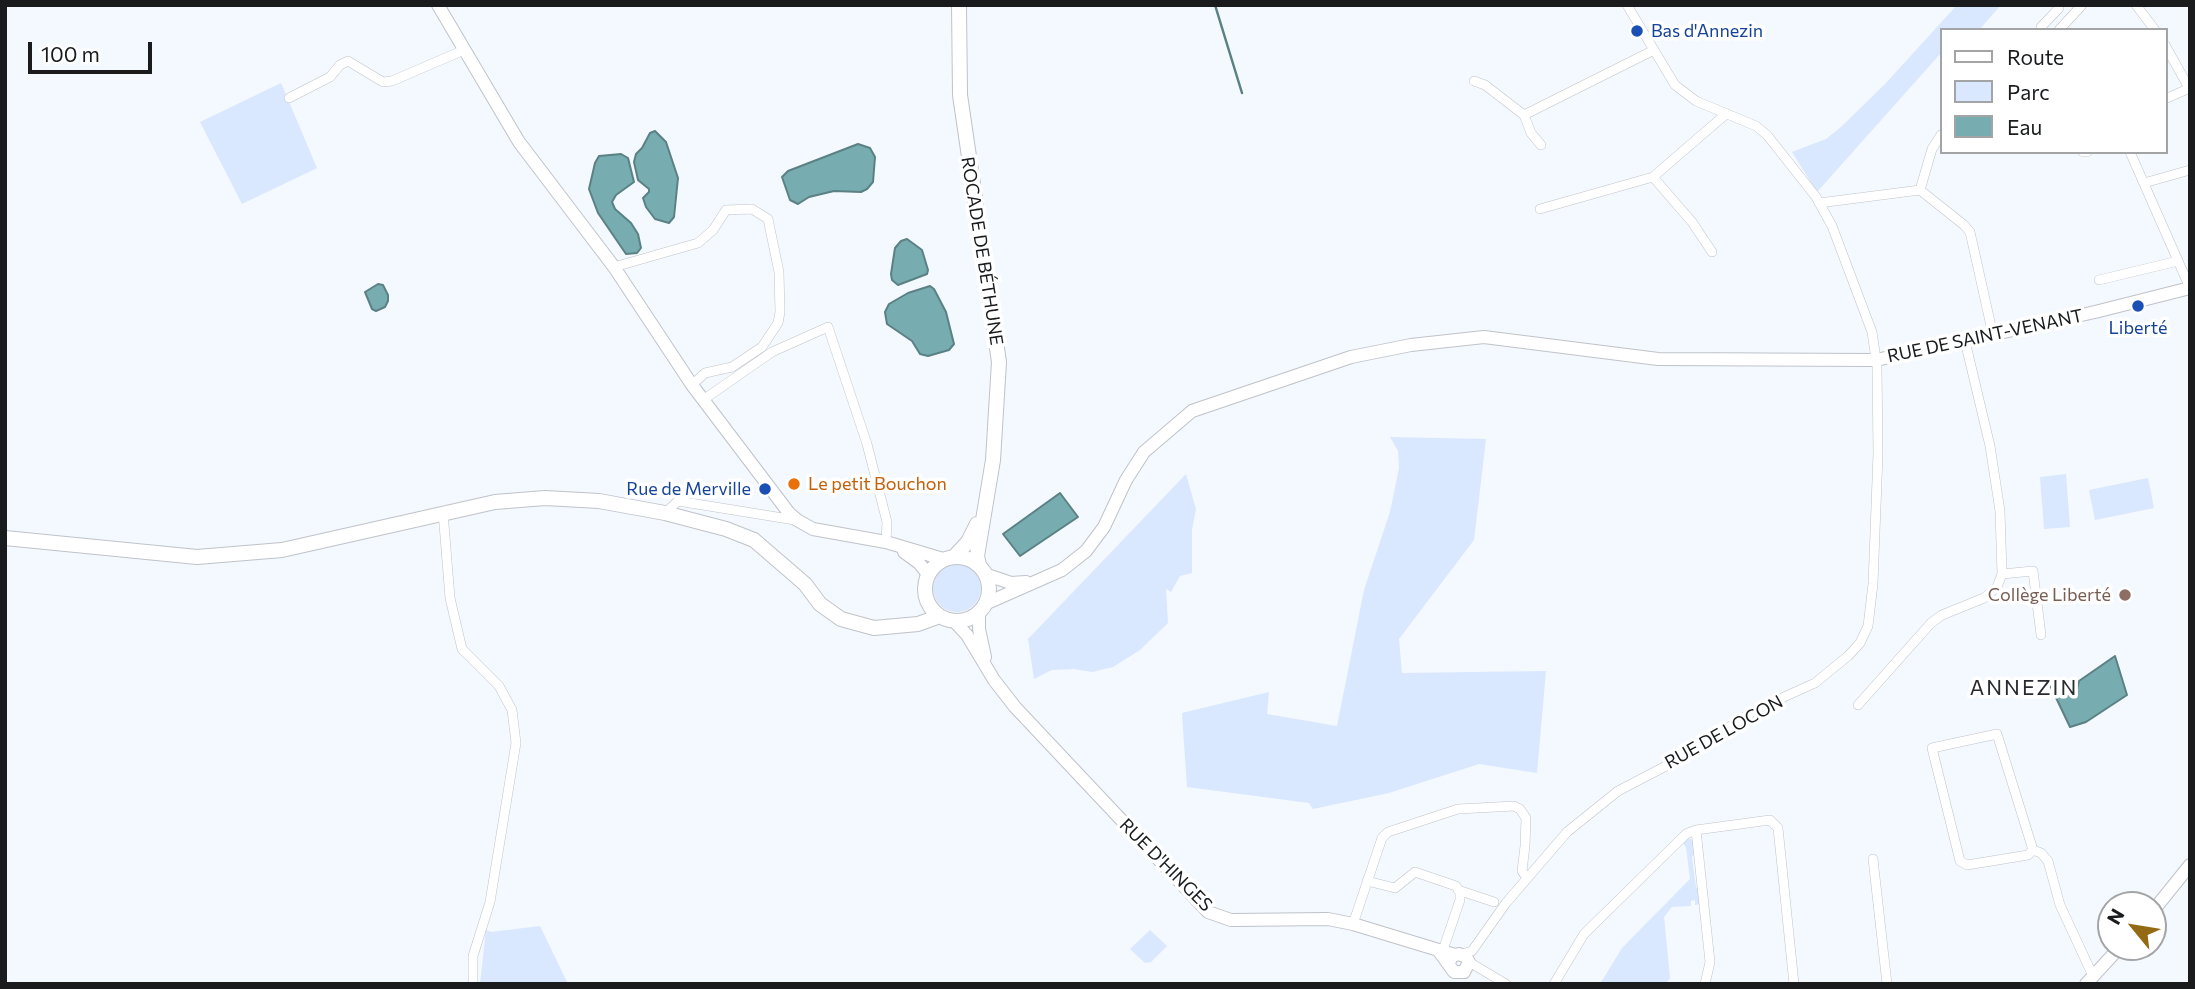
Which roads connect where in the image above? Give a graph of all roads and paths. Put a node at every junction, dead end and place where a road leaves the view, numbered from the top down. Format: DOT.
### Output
graph roads {
  1 [pos="438,5"];
  2 [pos="959,5"];
  3 [pos="1627,5"];
  4 [pos="2082,5"];
  5 [pos="2136,5"];
  6 [pos="2058,7"];
  7 [pos="2070,18"];
  8 [pos="2042,28"];
  9 [pos="2061,28"];
  10 [pos="2153,28"];
  11 [pos="2167,48"];
  12 [pos="464,50"];
  13 [pos="1654,50"];
  14 [pos="1474,81"];
  15 [pos="2190,88"];
  16 [pos="289,98"];
  17 [pos="2167,98"];
  18 [pos="1726,114"];
  19 [pos="1524,115"];
  20 [pos="1940,137"];
  21 [pos="1541,145"];
  22 [pos="2131,154"];
  23 [pos="2190,170"];
  24 [pos="1653,177"];
  25 [pos="2144,183"];
  26 [pos="1920,190"];
  27 [pos="1818,200"];
  28 [pos="1540,209"];
  29 [pos="1712,253"];
  30 [pos="2178,261"];
  31 [pos="614,267"];
  32 [pos="2099,280"];
  33 [pos="2190,288"];
  34 [pos="1993,335"];
  35 [pos="1965,341"];
  36 [pos="1876,359"];
  37 [pos="692,385"];
  38 [pos="704,400"];
  39 [pos="989,497"];
  40 [pos="443,512"];
  41 [pos="665,513"];
  42 [pos="797,520"];
  43 [pos="5,538"];
  44 [pos="891,544"];
  45 [pos="949,558"];
  46 [pos="983,570"];
  47 [pos="928,574"];
  48 [pos="2002,574"];
  49 [pos="1044,580"];
  50 [pos="926,600"];
  51 [pos="983,608"];
  52 [pos="947,619"];
  53 [pos="900,625"];
  54 [pos="2041,635"];
  55 [pos="994,680"];
  56 [pos="1858,705"];
  57 [pos="1696,830"];
  58 [pos="2033,850"];
  59 [pos="1873,859"];
  60 [pos="2190,864"];
  61 [pos="1527,878"];
  62 [pos="1367,881"];
  63 [pos="1458,890"];
  64 [pos="2167,893"];
  65 [pos="1494,902"];
  66 [pos="1353,924"];
  67 [pos="2107,961"];
  68 [pos="1456,964"];
  69 [pos="2090,980"];
  70 [pos="473,984"];
  71 [pos="1507,984"];
  72 [pos="1554,984"];
  73 [pos="1706,984"];
  74 [pos="1794,984"];
  75 [pos="1887,984"];
  1 -- 12 [label="street"];
  2 -- 39 [label="main road, ROCADE DE BÉTHUNE"];
  3 -- 13 [label="street, RUE DE LOCON"];
  4 -- 7 [label="street"];
  5 -- 10 [label="street"];
  6 -- 7 [label="street"];
  6 -- 8 [label="street"];
  7 -- 9 [label="street"];
  11 -- 15 [label="street"];
  12 -- 16 [label="street"];
  12 -- 31 [label="street"];
  13 -- 18 [label="street, RUE DE LOCON"];
  13 -- 19 [label="street"];
  14 -- 19 [label="street"];
  15 -- 17 [label="street"];
  18 -- 24 [label="street"];
  18 -- 27 [label="street, RUE DE LOCON"];
  19 -- 21 [label="street"];
  20 -- 26 [label="street"];
  22 -- 25 [label="street"];
  23 -- 25 [label="street"];
  24 -- 28 [label="street"];
  24 -- 29 [label="street"];
  25 -- 30 [label="street"];
  26 -- 27 [label="street"];
  26 -- 34 [label="street"];
  27 -- 36 [label="street, RUE DE LOCON"];
  30 -- 32 [label="street"];
  30 -- 33 [label="street"];
  31 -- 37 [label="street"];
  31 -- 37 [label="street"];
  33 -- 34 [label="street, RUE DE SAINT-VENANT"];
  34 -- 35 [label="street, RUE DE SAINT-VENANT"];
  35 -- 36 [label="street, RUE DE SAINT-VENANT"];
  35 -- 48 [label="street"];
  36 -- 49 [label="street, RUE DE SAINT-VENANT"];
  36 -- 61 [label="street, RUE DE LOCON"];
  37 -- 38 [label="street"];
  38 -- 42 [label="street"];
  38 -- 44 [label="street"];
  39 -- 45 [label="main road, ROCADE DE BÉTHUNE"];
  39 -- 46 [label="main road, ROCADE DE BÉTHUNE"];
  40 -- 41 [label="main road"];
  40 -- 43 [label="main road"];
  40 -- 70 [label="street"];
  41 -- 42 [label="street"];
  41 -- 53 [label="main road"];
  42 -- 44 [label="street"];
  44 -- 45 [label="street"];
  44 -- 47 [label="street"];
  45 -- 46 [label="main road"];
  45 -- 47 [label="main road"];
  46 -- 49 [label="street"];
  46 -- 51 [label="main road"];
  47 -- 50 [label="main road"];
  48 -- 54 [label="street"];
  48 -- 56 [label="street"];
  49 -- 51 [label="street"];
  50 -- 52 [label="main road"];
  50 -- 53 [label="main road"];
  51 -- 52 [label="main road"];
  51 -- 55 [label="street, RUE D'HINGES"];
  52 -- 53 [label="main road"];
  52 -- 55 [label="street, RUE D'HINGES"];
  55 -- 66 [label="street, RUE D'HINGES"];
  57 -- 72 [label="street"];
  57 -- 73 [label="street"];
  57 -- 74 [label="street"];
  58 -- 58 [label="street"];
  58 -- 69 [label="street"];
  59 -- 75 [label="street"];
  60 -- 64 [label="street"];
  61 -- 62 [label="street"];
  61 -- 68 [label="street, RUE DE LOCON"];
  62 -- 63 [label="street"];
  62 -- 66 [label="street"];
  63 -- 65 [label="street"];
  63 -- 68 [label="street"];
  66 -- 68 [label="street, RUE D'HINGES"];
  67 -- 69 [label="street"];
  68 -- 71 [label="street"];
}
